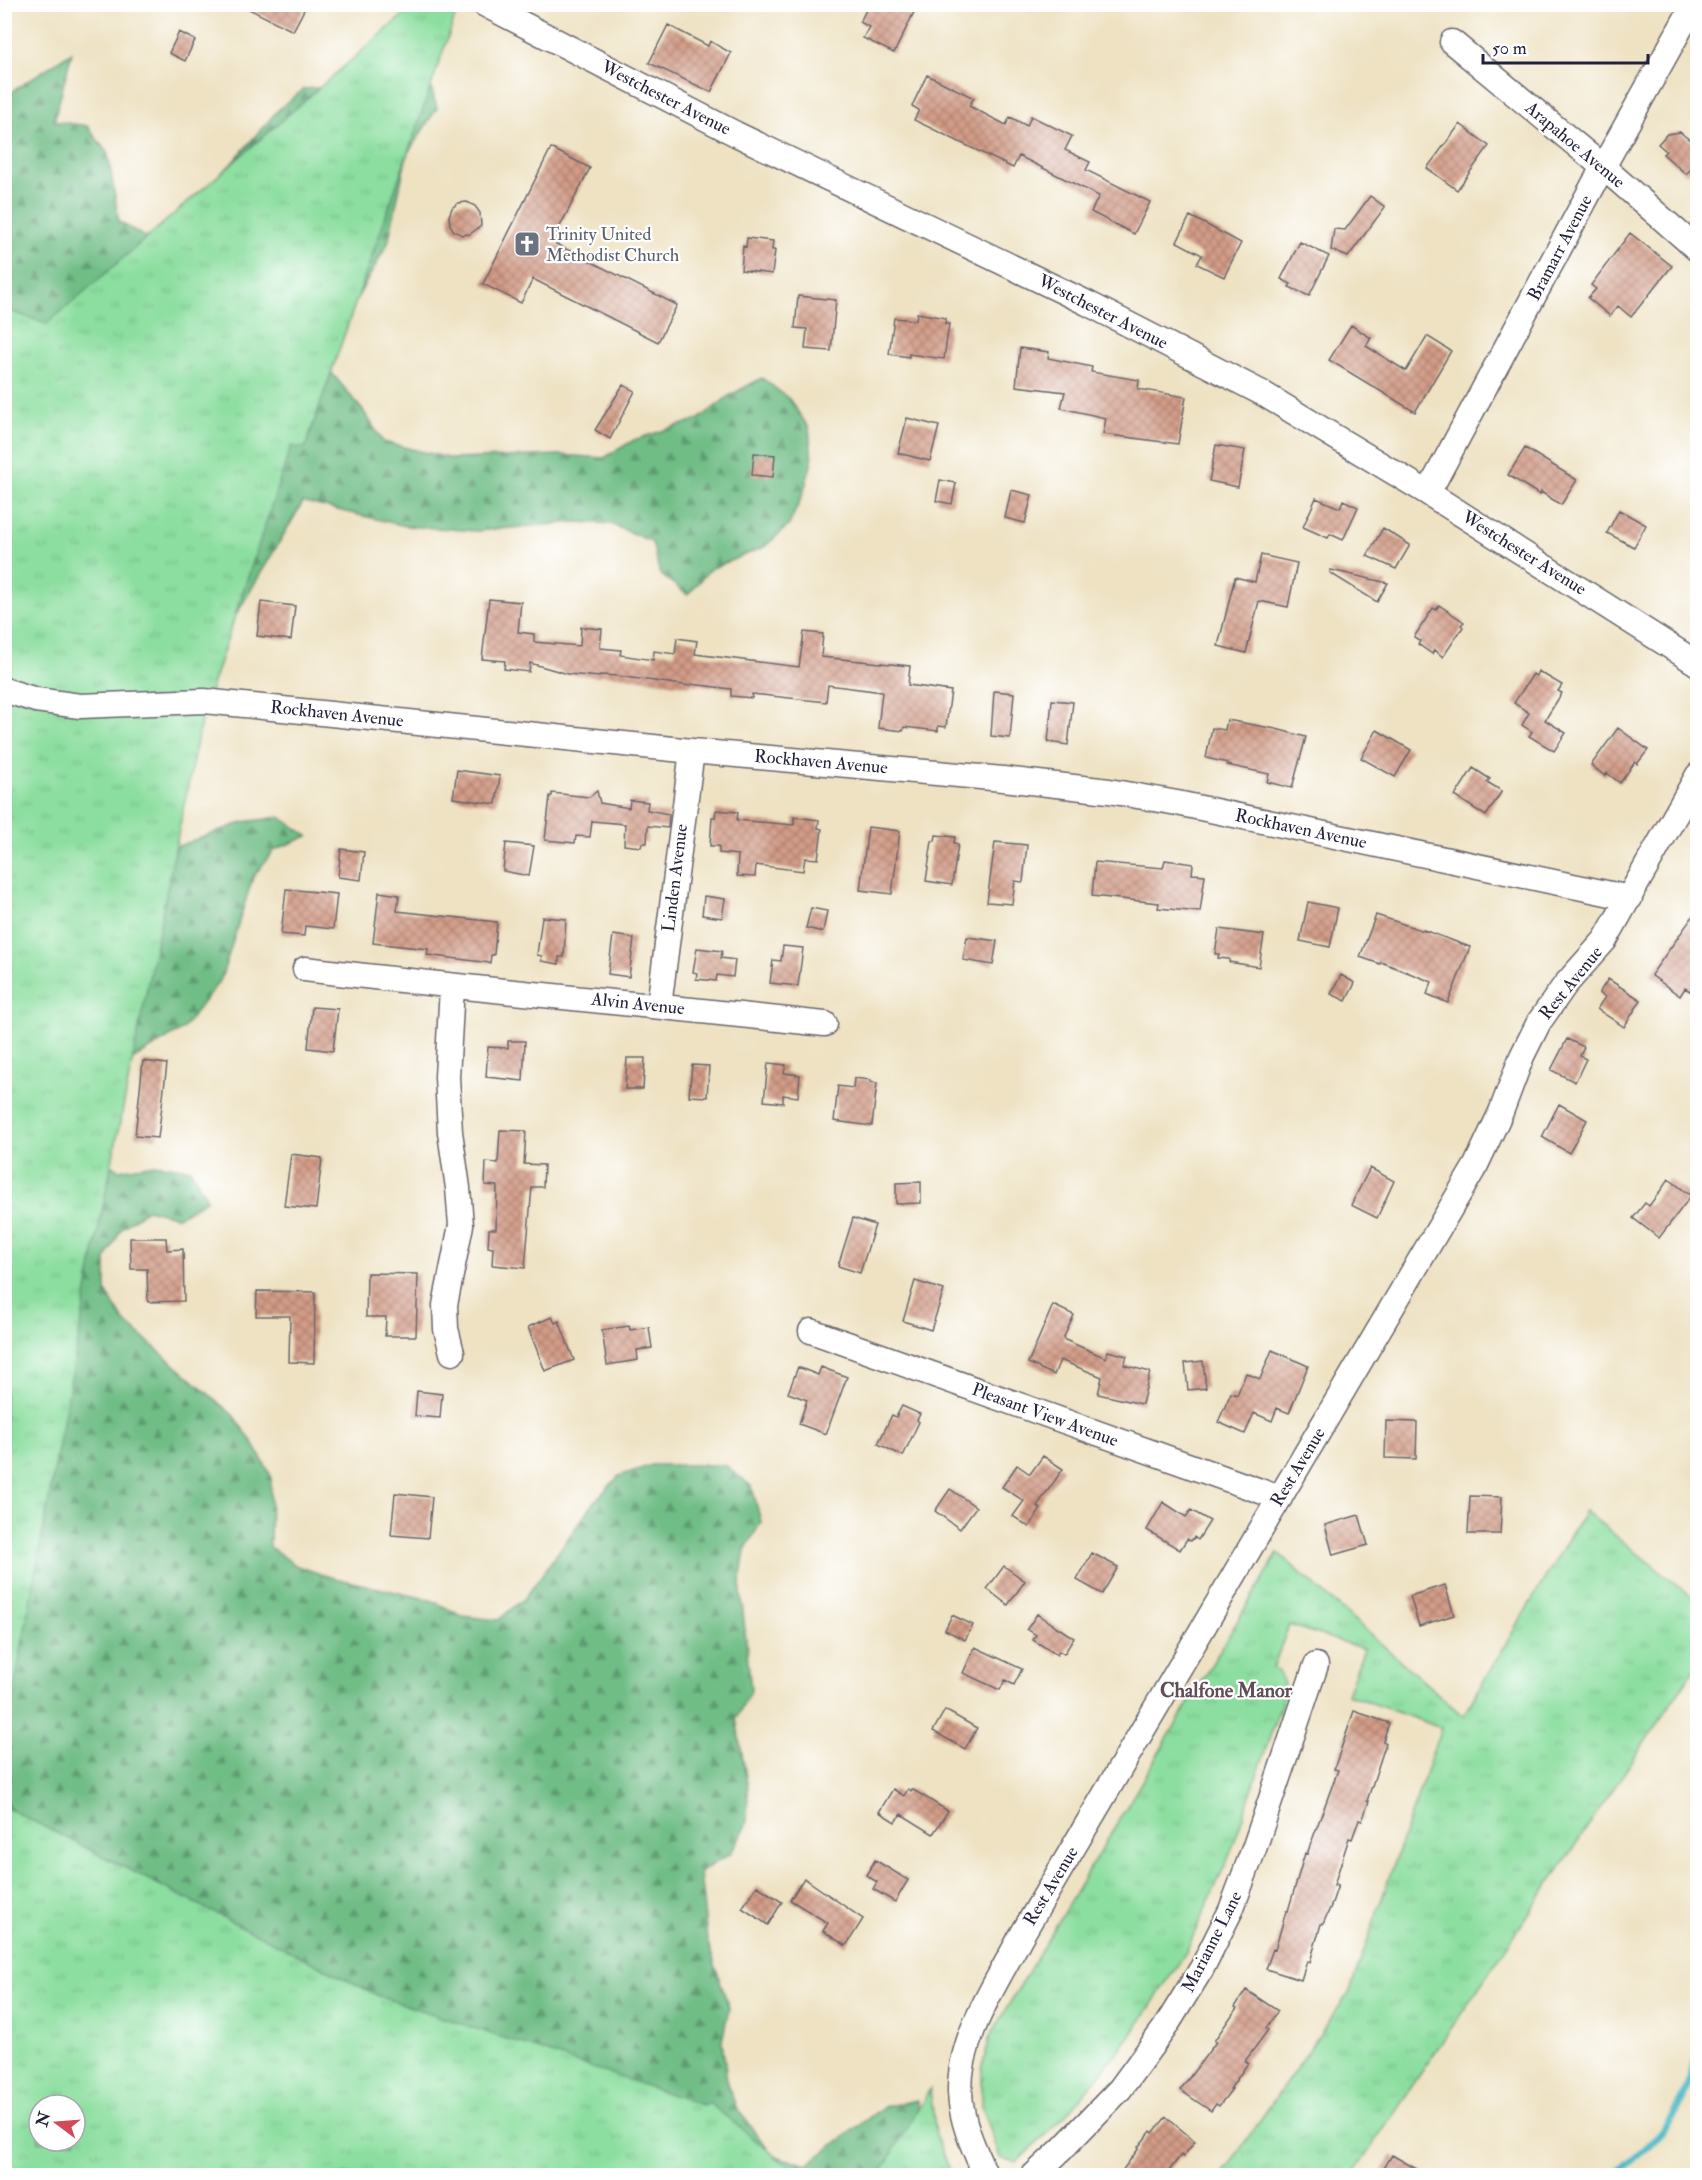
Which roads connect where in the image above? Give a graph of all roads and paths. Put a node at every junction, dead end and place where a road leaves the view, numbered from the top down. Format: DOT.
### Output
graph roads {
  1 [pos="484,4"];
  2 [pos="1694,4"];
  3 [pos="1452,42"];
  4 [pos="1603,167"];
  5 [pos="1698,250"];
  6 [pos="1428,492"];
  7 [pos="1698,664"];
  8 [pos="4,690"];
  9 [pos="692,751"];
  10 [pos="1698,775"];
  11 [pos="1629,898"];
  12 [pos="304,969"];
  13 [pos="452,987"];
  14 [pos="659,1006"];
  15 [pos="825,1024"];
  16 [pos="811,1331"];
  17 [pos="452,1353"];
  18 [pos="1280,1498"];
  19 [pos="1316,1665"];
  20 [pos="986,2175"];
  21 [pos="1033,2175"];
  1 -- 6 [label="street, Westchester Avenue"];
  2 -- 4 [label="street, Bramarr Avenue"];
  3 -- 4 [label="street, Arapahoe Avenue"];
  4 -- 5 [label="street, Arapahoe Avenue"];
  4 -- 6 [label="street, Bramarr Avenue"];
  6 -- 7 [label="street, Westchester Avenue"];
  8 -- 9 [label="street, Rockhaven Avenue"];
  9 -- 11 [label="street, Rockhaven Avenue"];
  9 -- 14 [label="street, Linden Avenue"];
  10 -- 11 [label="street, Rest Avenue"];
  11 -- 18 [label="street, Rest Avenue"];
  12 -- 13 [label="street, Alvin Avenue"];
  13 -- 14 [label="street, Alvin Avenue"];
  13 -- 17 [label="street"];
  14 -- 15 [label="street, Alvin Avenue"];
  16 -- 18 [label="street, Pleasant View Avenue"];
  18 -- 20 [label="street, Rest Avenue"];
  19 -- 21 [label="street, Marianne Lane"];
}
